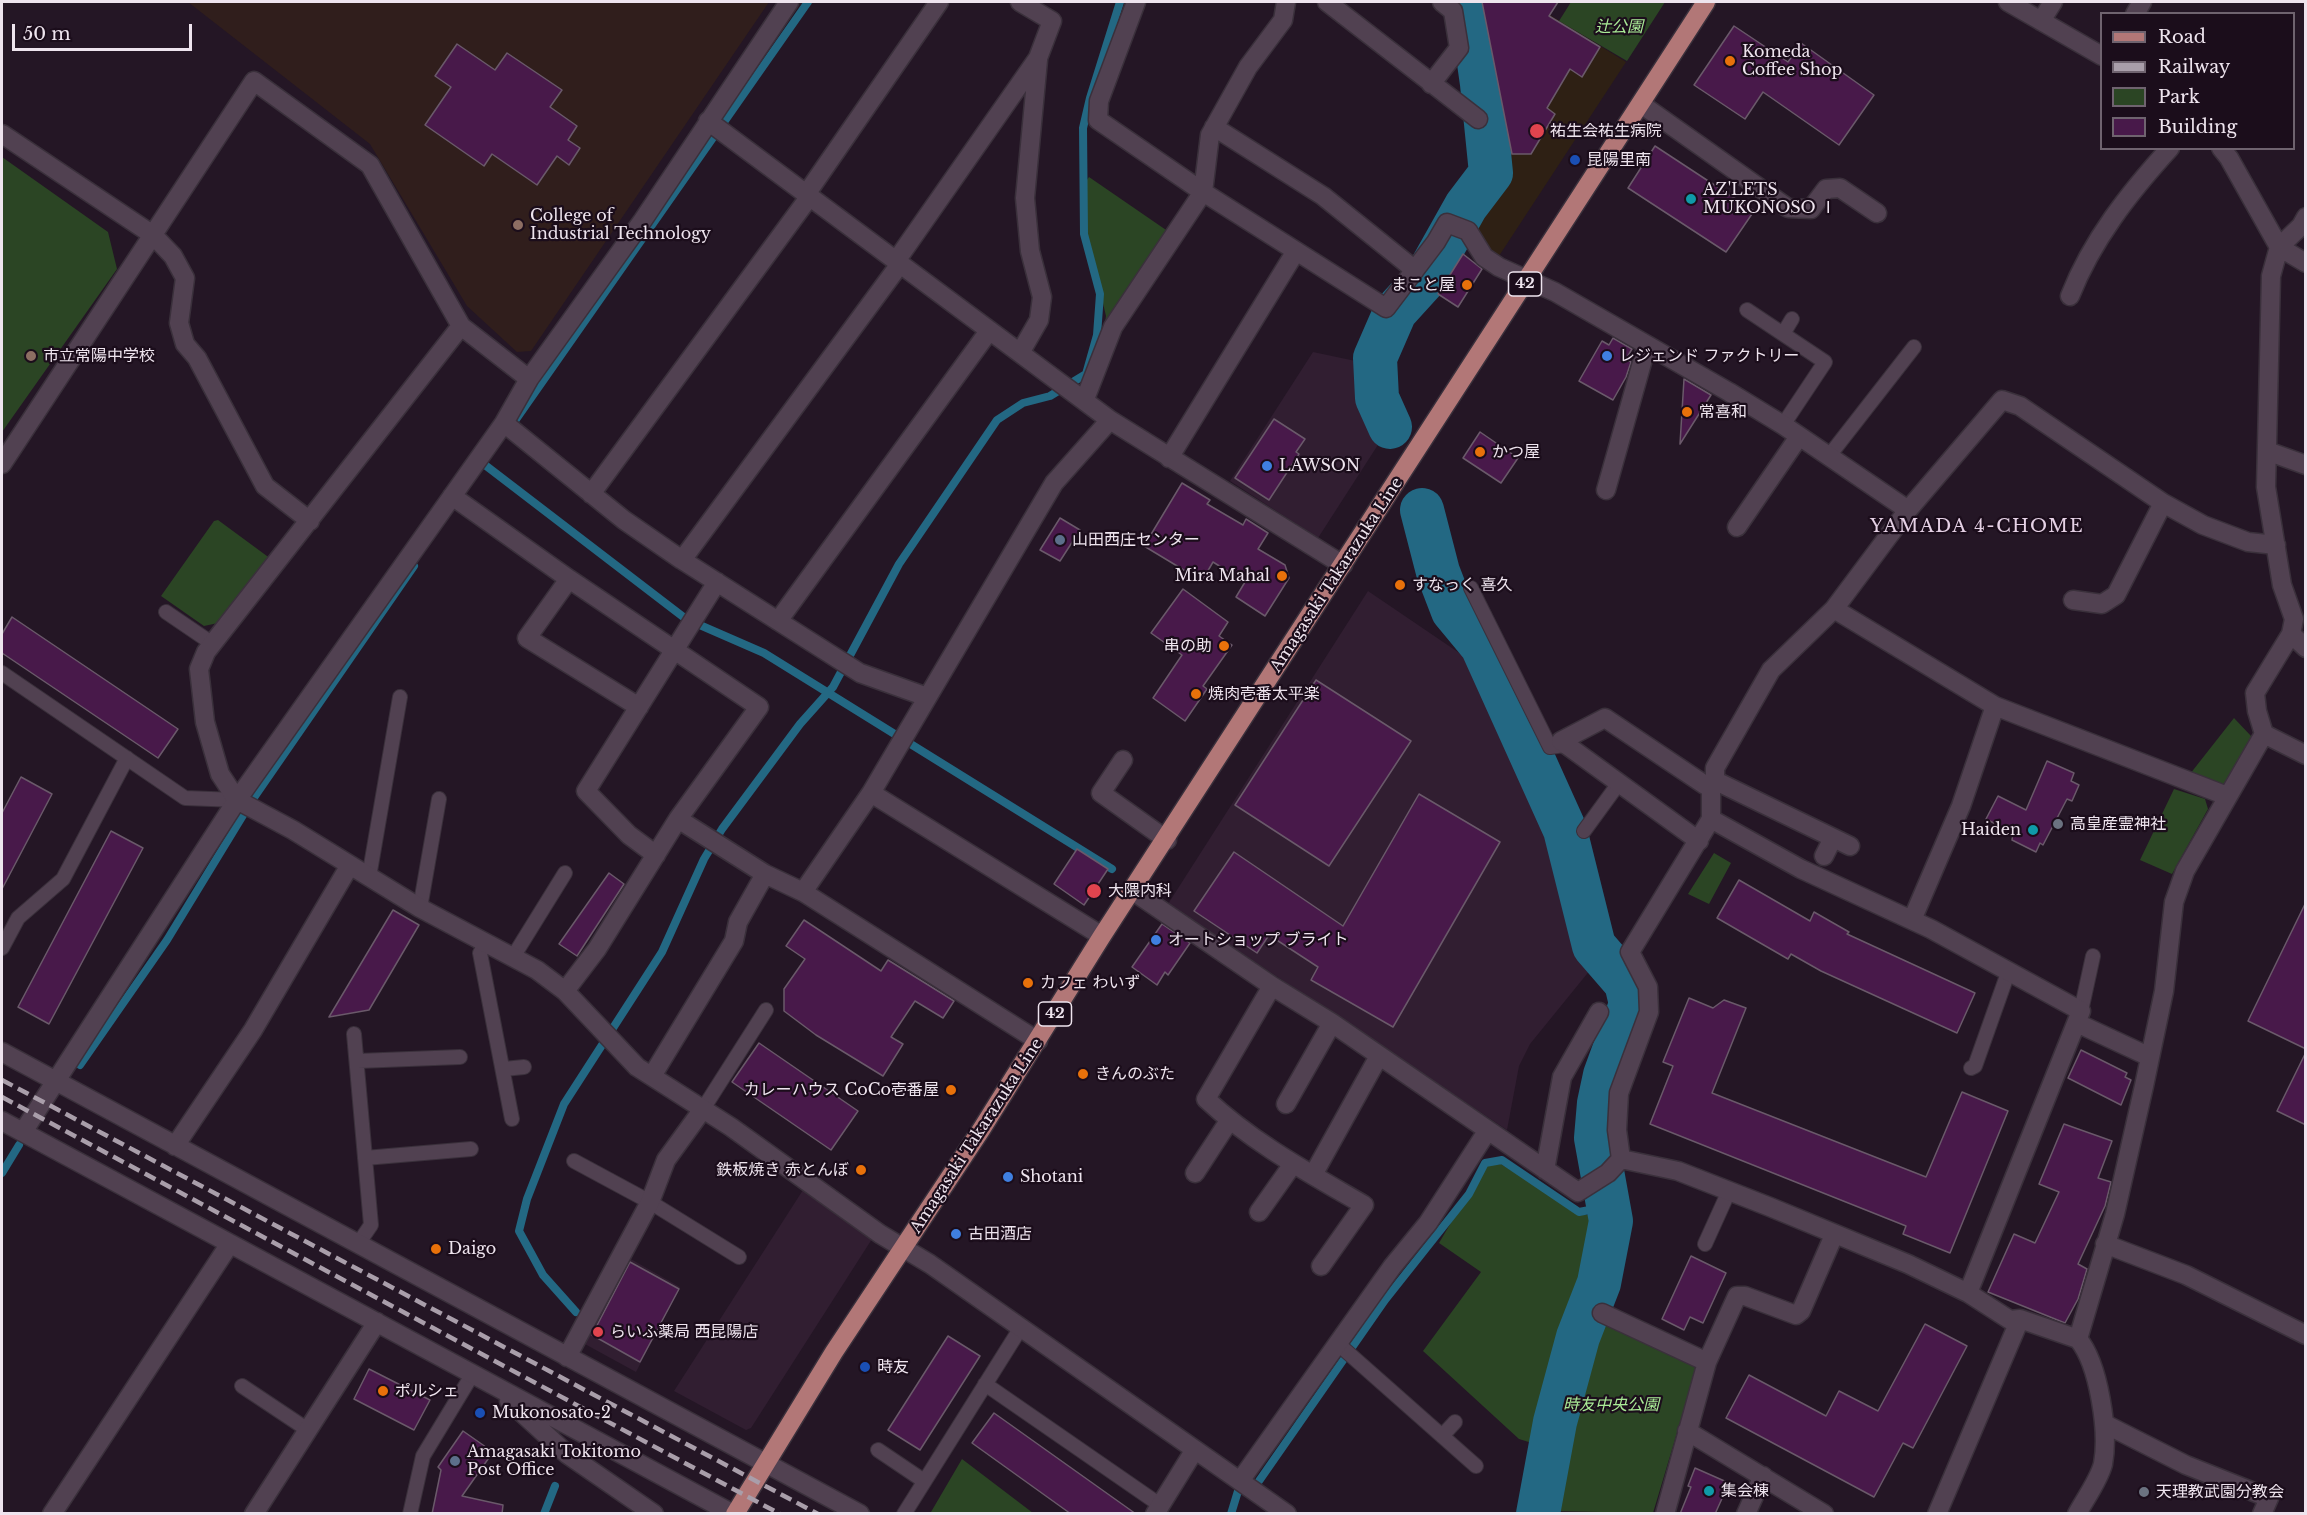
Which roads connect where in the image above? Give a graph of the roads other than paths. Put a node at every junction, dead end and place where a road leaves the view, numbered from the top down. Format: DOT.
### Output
graph roads {
  1 [pos="789,2"];
  2 [pos="939,2"];
  3 [pos="1020,2"];
  4 [pos="1136,2"];
  5 [pos="1286,2"];
  6 [pos="1327,2"];
  7 [pos="1442,2"];
  8 [pos="1706,2"];
  9 [pos="2008,2"];
  10 [pos="2053,2"];
  11 [pos="2041,21"];
  12 [pos="2100,55"];
  13 [pos="1038,58"];
  14 [pos="1431,84"];
  15 [pos="1641,104"];
  16 [pos="1478,119"];
  17 [pos="708,121"];
  18 [pos="1214,127"];
  19 [pos="2,134"];
  20 [pos="2168,150"];
  21 [pos="2222,150"];
  22 [pos="1203,192"];
  23 [pos="809,194"];
  24 [pos="1877,213"];
  25 [pos="2306,217"];
  26 [pos="153,235"];
  27 [pos="2278,247"];
  28 [pos="1296,251"];
  29 [pos="898,262"];
  30 [pos="2306,263"];
  31 [pos="1415,270"];
  32 [pos="1528,278"];
  33 [pos="2055,283"];
  34 [pos="1747,310"];
  35 [pos="1792,319"];
  36 [pos="461,326"];
  37 [pos="988,331"];
  38 [pos="1783,334"];
  39 [pos="1647,345"];
  40 [pos="1914,347"];
  41 [pos="1020,353"];
  42 [pos="529,380"];
  43 [pos="1072,390"];
  44 [pos="1110,420"];
  45 [pos="504,423"];
  46 [pos="1783,425"];
  47 [pos="1798,438"];
  48 [pos="2267,451"];
  49 [pos="1829,456"];
  50 [pos="1169,458"];
  51 [pos="2,464"];
  52 [pos="2306,465"];
  53 [pos="1606,490"];
  54 [pos="591,494"];
  55 [pos="452,496"];
  56 [pos="2163,503"];
  57 [pos="1908,510"];
  58 [pos="310,521"];
  59 [pos="1737,527"];
  60 [pos="2276,544"];
  61 [pos="682,560"];
  62 [pos="1343,566"];
  63 [pos="569,579"];
  64 [pos="717,582"];
  65 [pos="1471,588"];
  66 [pos="2073,600"];
  67 [pos="1834,609"];
  68 [pos="166,612"];
  69 [pos="778,621"];
  70 [pos="2291,634"];
  71 [pos="213,644"];
  72 [pos="673,648"];
  73 [pos="2306,648"];
  74 [pos="2,673"];
  75 [pos="400,697"];
  76 [pos="927,697"];
  77 [pos="1995,706"];
  78 [pos="639,707"];
  79 [pos="2264,734"];
  80 [pos="1564,744"];
  81 [pos="2306,755"];
  82 [pos="127,758"];
  83 [pos="1123,760"];
  84 [pos="1619,783"];
  85 [pos="1711,783"];
  86 [pos="872,793"];
  87 [pos="2227,796"];
  88 [pos="237,800"];
  89 [pos="439,800"];
  90 [pos="678,819"];
  91 [pos="1711,819"];
  92 [pos="1584,831"];
  93 [pos="1833,838"];
  94 [pos="1167,840"];
  95 [pos="1699,841"];
  96 [pos="1850,846"];
  97 [pos="656,855"];
  98 [pos="1824,856"];
  99 [pos="350,865"];
  100 [pos="565,873"];
  101 [pos="765,874"];
  102 [pos="369,877"];
  103 [pos="1133,891"];
  104 [pos="803,892"];
  105 [pos="420,908"];
  106 [pos="1912,920"];
  107 [pos="1102,936"];
  108 [pos="486,943"];
  109 [pos="2,948"];
  110 [pos="2093,956"];
  111 [pos="513,957"];
  112 [pos="2009,970"];
  113 [pos="1272,986"];
  114 [pos="565,991"];
  115 [pos="766,1010"];
  116 [pos="1599,1012"];
  117 [pos="2079,1017"];
  118 [pos="1332,1023"];
  119 [pos="354,1034"];
  120 [pos="1038,1041"];
  121 [pos="2,1052"];
  122 [pos="1379,1056"];
  123 [pos="460,1057"];
  124 [pos="2150,1057"];
  125 [pos="358,1061"];
  126 [pos="524,1067"];
  127 [pos="1971,1068"];
  128 [pos="504,1069"];
  129 [pos="652,1076"];
  130 [pos="54,1080"];
  131 [pos="1286,1104"];
  132 [pos="704,1109"];
  133 [pos="512,1119"];
  134 [pos="2,1121"];
  135 [pos="1229,1121"];
  136 [pos="1488,1130"];
  137 [pos="23,1132"];
  138 [pos="176,1146"];
  139 [pos="471,1149"];
  140 [pos="365,1158"];
  141 [pos="1622,1159"];
  142 [pos="574,1161"];
  143 [pos="1293,1164"];
  144 [pos="1545,1170"];
  145 [pos="1195,1173"];
  146 [pos="1313,1175"];
  147 [pos="1729,1191"];
  148 [pos="650,1202"];
  149 [pos="1259,1212"];
  150 [pos="1834,1235"];
  151 [pos="358,1244"];
  152 [pos="1705,1244"];
  153 [pos="2106,1244"];
  154 [pos="229,1245"];
  155 [pos="904,1247"];
  156 [pos="739,1257"];
  157 [pos="1321,1266"];
  158 [pos="1968,1293"];
  159 [pos="1602,1313"];
  160 [pos="2020,1319"];
  161 [pos="377,1322"];
  162 [pos="1020,1329"];
  163 [pos="2306,1335"];
  164 [pos="2078,1339"];
  165 [pos="1337,1343"];
  166 [pos="567,1357"];
  167 [pos="1707,1362"];
  168 [pos="472,1375"];
  169 [pos="985,1384"];
  170 [pos="242,1386"];
  171 [pos="495,1387"];
  172 [pos="1455,1422"];
  173 [pos="2105,1424"];
  174 [pos="308,1430"];
  175 [pos="1688,1431"];
  176 [pos="1442,1436"];
  177 [pos="878,1450"];
  178 [pos="1194,1450"];
  179 [pos="765,1461"];
  180 [pos="1476,1466"];
  181 [pos="1763,1476"];
  182 [pos="924,1480"];
  183 [pos="1240,1482"];
  184 [pos="1158,1509"];
  185 [pos="52,1514"];
  186 [pos="254,1514"];
  187 [pos="410,1514"];
  188 [pos="654,1514"];
  189 [pos="734,1514"];
  190 [pos="860,1514"];
  191 [pos="904,1514"];
  192 [pos="1287,1514"];
  193 [pos="1665,1514"];
  194 [pos="1746,1514"];
  195 [pos="1824,1514"];
  196 [pos="1937,1514"];
  197 [pos="2077,1514"];
  198 [pos="2262,1514"];
  1 -- 17 [label="street"];
  2 -- 23 [label="street"];
  3 -- 13 [label="street"];
  4 -- 22 [label="street"];
  5 -- 18 [label="street"];
  6 -- 14 [label="street"];
  7 -- 14 [label="street"];
  8 -- 15 [label="main road, Amagasaki Takarazuka Line / 42"];
  9 -- 11 [label="street"];
  10 -- 11 [label="street"];
  11 -- 12 [label="street"];
  13 -- 29 [label="street"];
  13 -- 41 [label="street"];
  14 -- 16 [label="street"];
  15 -- 24 [label="street"];
  15 -- 32 [label="main road, Amagasaki Takarazuka Line / 42"];
  17 -- 23 [label="street"];
  17 -- 42 [label="street"];
  18 -- 22 [label="street"];
  18 -- 31 [label="street"];
  19 -- 26 [label="street"];
  20 -- 33 [label="street"];
  21 -- 27 [label="street"];
  22 -- 28 [label="street"];
  22 -- 43 [label="street"];
  23 -- 29 [label="street"];
  23 -- 54 [label="street"];
  25 -- 27 [label="street"];
  26 -- 36 [label="street"];
  26 -- 51 [label="street"];
  26 -- 58 [label="street"];
  27 -- 30 [label="street"];
  27 -- 48 [label="street"];
  28 -- 31 [label="street"];
  28 -- 50 [label="street"];
  29 -- 37 [label="street"];
  29 -- 61 [label="street"];
  31 -- 32 [label="street"];
  32 -- 39 [label="street"];
  32 -- 62 [label="main road, Amagasaki Takarazuka Line / 42"];
  34 -- 38 [label="lane"];
  35 -- 38 [label="lane"];
  36 -- 42 [label="street"];
  36 -- 58 [label="street"];
  37 -- 41 [label="street"];
  37 -- 69 [label="street"];
  38 -- 46 [label="lane"];
  39 -- 46 [label="street"];
  39 -- 53 [label="street"];
  40 -- 49 [label="lane"];
  41 -- 43 [label="street"];
  42 -- 45 [label="street"];
  43 -- 44 [label="street"];
  44 -- 50 [label="street"];
  44 -- 76 [label="street"];
  45 -- 54 [label="street"];
  45 -- 55 [label="street"];
  46 -- 47 [label="street"];
  47 -- 49 [label="street"];
  47 -- 59 [label="street"];
  48 -- 52 [label="street"];
  48 -- 60 [label="street"];
  49 -- 57 [label="street"];
  50 -- 62 [label="street"];
  54 -- 61 [label="street"];
  55 -- 63 [label="street"];
  55 -- 88 [label="street"];
  56 -- 57 [label="street"];
  56 -- 60 [label="street"];
  56 -- 66 [label="street"];
  57 -- 67 [label="street"];
  58 -- 71 [label="street"];
  60 -- 70 [label="street"];
  61 -- 64 [label="street"];
  62 -- 94 [label="main road, Amagasaki Takarazuka Line / 42"];
  63 -- 72 [label="street"];
  63 -- 78 [label="street"];
  64 -- 69 [label="street"];
  64 -- 72 [label="street"];
  65 -- 80 [label="lane"];
  67 -- 77 [label="street"];
  67 -- 85 [label="street"];
  68 -- 71 [label="lane"];
  69 -- 76 [label="street"];
  70 -- 73 [label="street"];
  70 -- 79 [label="street"];
  71 -- 88 [label="street"];
  72 -- 78 [label="street"];
  72 -- 90 [label="street"];
  74 -- 82 [label="lane"];
  75 -- 102 [label="lane"];
  76 -- 86 [label="street"];
  77 -- 87 [label="street"];
  77 -- 106 [label="street"];
  78 -- 97 [label="street"];
  79 -- 81 [label="street"];
  79 -- 87 [label="street"];
  80 -- 84 [label="street"];
  80 -- 85 [label="street"];
  82 -- 88 [label="lane"];
  82 -- 109 [label="lane"];
  83 -- 94 [label="street"];
  84 -- 92 [label="lane"];
  84 -- 95 [label="street"];
  85 -- 91 [label="street"];
  85 -- 93 [label="street"];
  86 -- 104 [label="street"];
  86 -- 107 [label="street"];
  87 -- 124 [label="street"];
  88 -- 99 [label="street"];
  88 -- 130 [label="street"];
  89 -- 105 [label="lane"];
  90 -- 97 [label="street"];
  90 -- 101 [label="street"];
  91 -- 95 [label="street"];
  91 -- 106 [label="street"];
  93 -- 96 [label="street"];
  93 -- 98 [label="street"];
  94 -- 103 [label="main road, Amagasaki Takarazuka Line / 42"];
  95 -- 141 [label="street"];
  97 -- 114 [label="street"];
  99 -- 102 [label="street"];
  99 -- 138 [label="street"];
  100 -- 111 [label="lane"];
  101 -- 104 [label="street"];
  101 -- 129 [label="street"];
  102 -- 105 [label="street"];
  103 -- 107 [label="main road, Amagasaki Takarazuka Line / 42"];
  103 -- 113 [label="street"];
  104 -- 120 [label="street"];
  105 -- 108 [label="street"];
  106 -- 112 [label="street"];
  107 -- 120 [label="main road, Amagasaki Takarazuka Line / 42"];
  108 -- 111 [label="street"];
  108 -- 128 [label="lane"];
  110 -- 117 [label="lane"];
  111 -- 114 [label="street"];
  112 -- 117 [label="street"];
  112 -- 127 [label="lane"];
  113 -- 118 [label="street"];
  113 -- 135 [label="street"];
  114 -- 129 [label="street"];
  115 -- 132 [label="lane"];
  116 -- 144 [label="street"];
  117 -- 124 [label="street"];
  117 -- 158 [label="street"];
  118 -- 122 [label="street"];
  118 -- 131 [label="street"];
  119 -- 125 [label="lane"];
  120 -- 155 [label="main road, Amagasaki Takarazuka Line / 42"];
  121 -- 130 [label="street"];
  122 -- 136 [label="street"];
  122 -- 146 [label="street"];
  123 -- 125 [label="lane"];
  124 -- 153 [label="street"];
  125 -- 140 [label="lane"];
  126 -- 128 [label="lane"];
  128 -- 133 [label="lane"];
  129 -- 132 [label="street"];
  130 -- 137 [label="street"];
  130 -- 138 [label="street"];
  132 -- 148 [label="street"];
  132 -- 155 [label="street"];
  134 -- 137 [label="street"];
  135 -- 143 [label="street"];
  135 -- 145 [label="street"];
  136 -- 144 [label="street"];
  136 -- 165 [label="street"];
  137 -- 154 [label="street"];
  138 -- 151 [label="street"];
  139 -- 140 [label="lane"];
  140 -- 151 [label="lane"];
  141 -- 144 [label="street"];
  141 -- 147 [label="street"];
  142 -- 148 [label="lane"];
  143 -- 146 [label="street"];
  143 -- 149 [label="street"];
  146 -- 157 [label="street"];
  147 -- 150 [label="street"];
  147 -- 152 [label="lane"];
  148 -- 156 [label="lane"];
  148 -- 166 [label="street"];
  150 -- 158 [label="street"];
  150 -- 167 [label="street"];
  151 -- 166 [label="street"];
  153 -- 163 [label="street"];
  153 -- 164 [label="street"];
  154 -- 161 [label="street"];
  154 -- 185 [label="street"];
  155 -- 162 [label="street"];
  155 -- 179 [label="main road, Amagasaki Takarazuka Line / 42"];
  158 -- 160 [label="street"];
  159 -- 167 [label="street"];
  160 -- 164 [label="street"];
  160 -- 196 [label="street"];
  161 -- 168 [label="street"];
  161 -- 174 [label="street"];
  162 -- 169 [label="lane"];
  162 -- 178 [label="street"];
  164 -- 173 [label="street"];
  165 -- 176 [label="lane"];
  165 -- 183 [label="street"];
  166 -- 179 [label="street"];
  167 -- 175 [label="street"];
  168 -- 171 [label="street"];
  168 -- 187 [label="lane"];
  169 -- 182 [label="lane"];
  169 -- 184 [label="lane"];
  170 -- 174 [label="lane"];
  171 -- 188 [label="street"];
  171 -- 189 [label="street"];
  172 -- 176 [label="lane"];
  173 -- 197 [label="street"];
  173 -- 198 [label="street"];
  174 -- 186 [label="street"];
  175 -- 181 [label="street"];
  175 -- 193 [label="street"];
  176 -- 180 [label="lane"];
  177 -- 182 [label="lane"];
  178 -- 183 [label="street"];
  178 -- 184 [label="street"];
  179 -- 189 [label="main road, Amagasaki Takarazuka Line / 42"];
  179 -- 190 [label="street"];
  181 -- 194 [label="street"];
  181 -- 195 [label="street"];
  182 -- 191 [label="lane"];
  183 -- 192 [label="street"];
}
